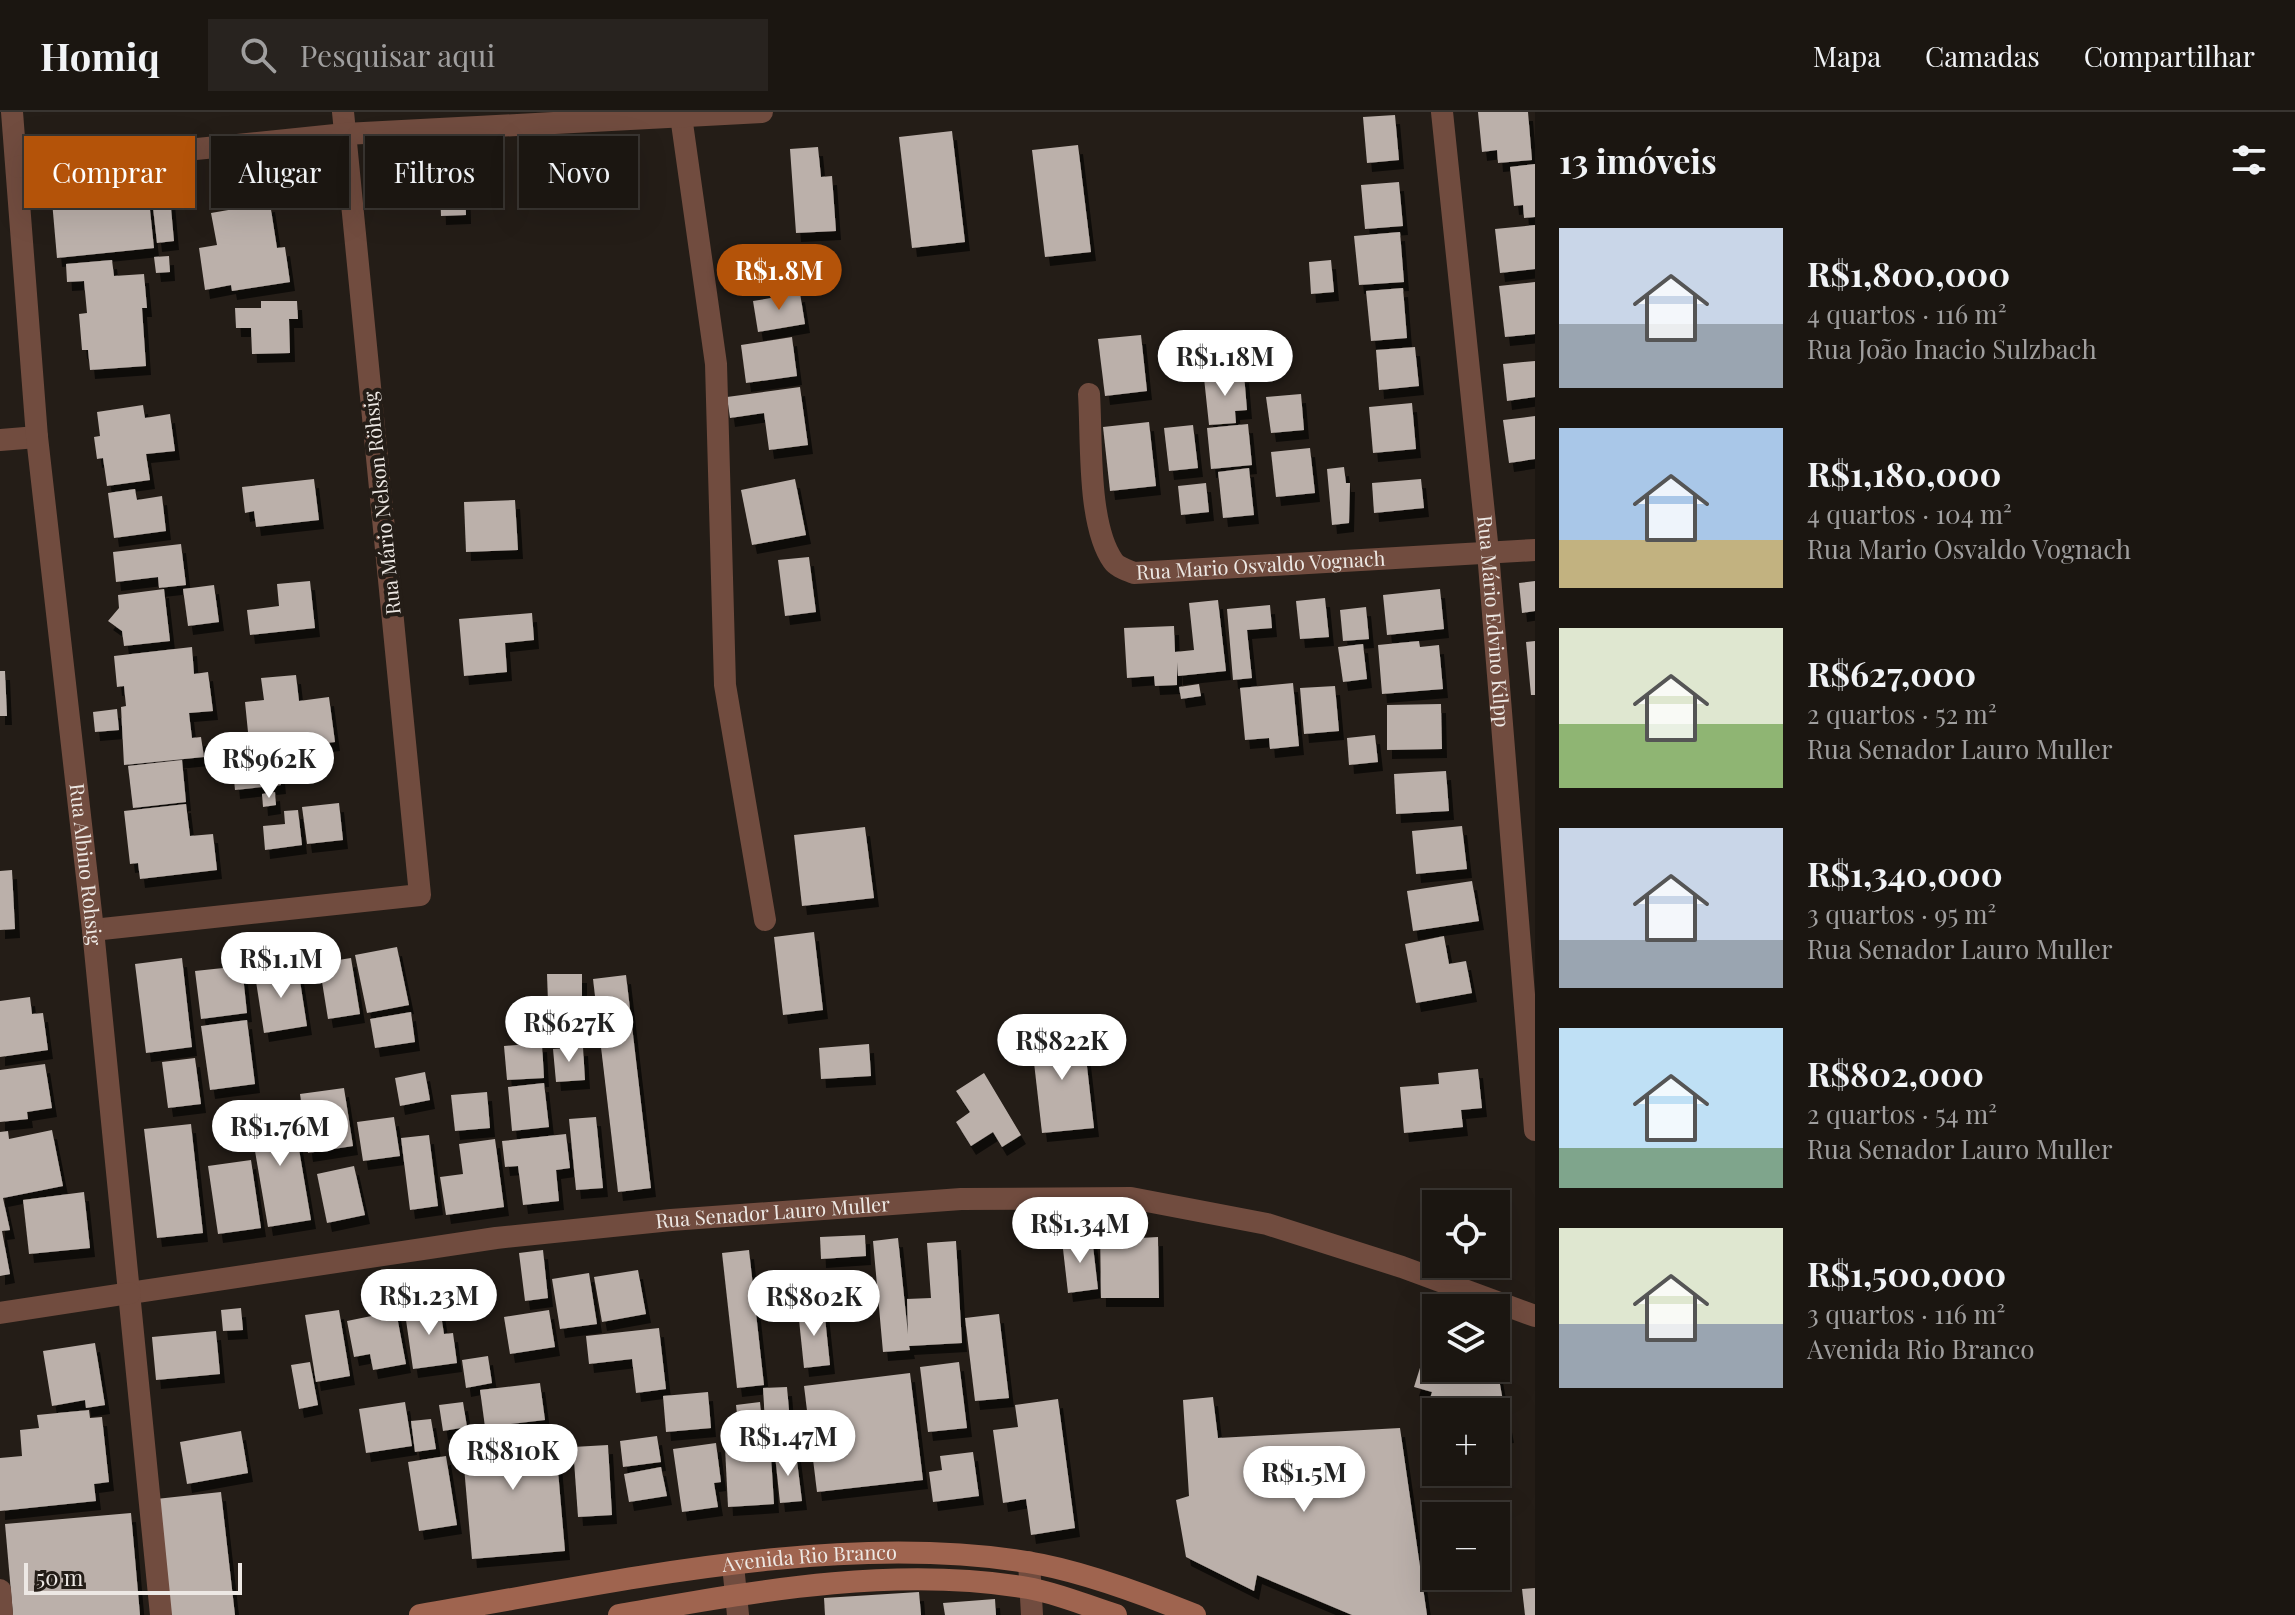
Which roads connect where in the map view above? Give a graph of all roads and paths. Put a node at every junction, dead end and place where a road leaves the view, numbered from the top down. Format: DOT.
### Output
graph roads {
  1 [pos="12,112"];
  2 [pos="762,112"];
  3 [pos="1442,112"];
  4 [pos="711,113"];
  5 [pos="681,116"];
  6 [pos="344,123"];
  7 [pos="18,167"];
  8 [pos="1089,394"];
  9 [pos="37,437"];
  10 [pos="0,440"];
  11 [pos="1535,550"];
  12 [pos="1488,552"];
  13 [pos="765,920"];
  14 [pos="93,930"];
  15 [pos="1531,1038"];
  16 [pos="1535,1130"];
  17 [pos="130,1293"];
  18 [pos="0,1313"];
  19 [pos="1535,1316"];
  20 [pos="1029,1562"];
  21 [pos="733,1565"];
  22 [pos="1029,1588"];
  23 [pos="0,1590"];
  24 [pos="737,1605"];
  25 [pos="2,1615"];
  26 [pos="161,1615"];
  27 [pos="420,1615"];
  28 [pos="619,1615"];
  29 [pos="1032,1615"];
  30 [pos="1116,1615"];
  31 [pos="1195,1615"];
  1 -- 7 [label="street, Rua Albino Rohsig"];
  2 -- 4 [label="street"];
  3 -- 12 [label="street, Rua Mário Edvino Kilpp"];
  4 -- 5 [label="street"];
  5 -- 6 [label="street"];
  5 -- 13 [label="street"];
  6 -- 7 [label="street"];
  6 -- 14 [label="street, Rua Mário Nelson Röhsig"];
  7 -- 9 [label="street, Rua Albino Rohsig"];
  8 -- 12 [label="street, Rua Mario Osvaldo Vognach"];
  9 -- 10 [label="street"];
  9 -- 14 [label="street, Rua Albino Rohsig"];
  11 -- 12 [label="street, Rua Mario Osvaldo Vognach"];
  12 -- 15 [label="street, Rua Mário Edvino Kilpp"];
  14 -- 17 [label="street, Rua Albino Rohsig"];
  15 -- 16 [label="street, Rua Mário Edvino Kilpp"];
  17 -- 18 [label="street, Rua Senador Lauro Muller"];
  17 -- 19 [label="street, Rua Senador Lauro Muller"];
  17 -- 26 [label="street, Rua Albino Rohsig"];
  20 -- 21 [label="main road, Avenida Rio Branco"];
  20 -- 22 [label="street"];
  20 -- 31 [label="main road, Avenida Rio Branco"];
  21 -- 24 [label="street"];
  21 -- 27 [label="main road, Avenida Rio Branco"];
  22 -- 24 [label="main road, Avenida Rio Branco"];
  22 -- 29 [label="street"];
  22 -- 30 [label="main road, Avenida Rio Branco"];
  23 -- 25 [label="street"];
  24 -- 28 [label="main road, Avenida Rio Branco"];
}
